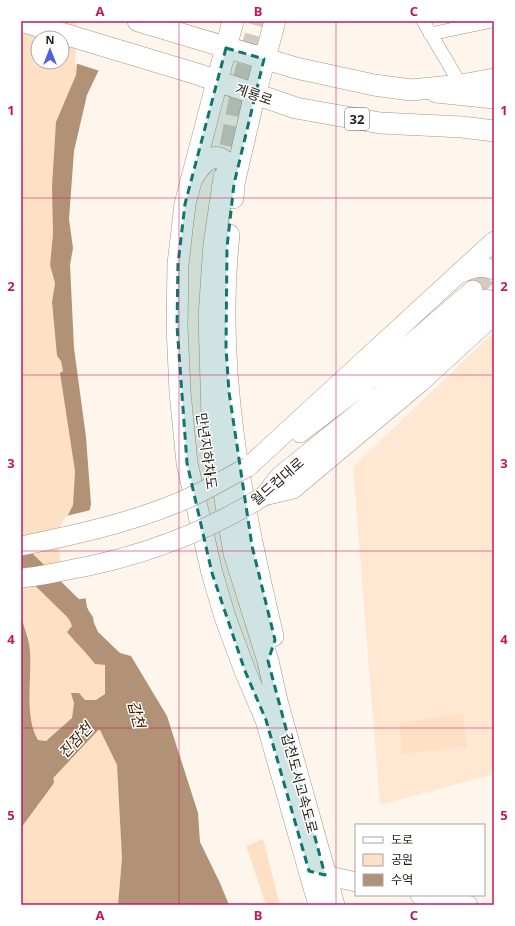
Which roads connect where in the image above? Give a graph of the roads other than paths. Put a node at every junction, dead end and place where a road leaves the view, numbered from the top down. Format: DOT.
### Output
graph roads {
  1 [pos="21,21"];
  2 [pos="138,21"];
  3 [pos="233,21"];
  4 [pos="244,21"];
  5 [pos="275,21"];
  6 [pos="423,21"];
  7 [pos="492,21"];
  8 [pos="430,34"];
  9 [pos="216,45"];
  10 [pos="264,59"];
  11 [pos="494,79"];
  12 [pos="216,81"];
  13 [pos="461,85"];
  14 [pos="411,90"];
  15 [pos="255,95"];
  16 [pos="494,99"];
  17 [pos="462,127"];
  18 [pos="494,131"];
  19 [pos="494,141"];
  20 [pos="222,179"];
  21 [pos="190,182"];
  22 [pos="494,241"];
  23 [pos="494,270"];
  24 [pos="458,274"];
  25 [pos="488,307"];
  26 [pos="248,467"];
  27 [pos="21,546"];
  28 [pos="21,578"];
  29 [pos="268,661"];
  30 [pos="266,720"];
  31 [pos="317,873"];
  32 [pos="355,882"];
  33 [pos="425,896"];
  34 [pos="319,905"];
  35 [pos="334,905"];
  36 [pos="468,905"];
  1 -- 12 [label="main road, 계룡로 / 32"];
  2 -- 9 [label="main road"];
  3 -- 9 [label="main road"];
  4 -- 15 [label="main road"];
  5 -- 10 [label="main road"];
  6 -- 8 [label="street"];
  7 -- 8 [label="street"];
  8 -- 13 [label="street"];
  9 -- 10 [label="main road"];
  9 -- 12 [label="main road"];
  10 -- 14 [label="main road"];
  10 -- 15 [label="main road"];
  11 -- 13 [label="main road"];
  12 -- 15 [label="main road, 계룡로 / 32"];
  12 -- 21 [label="main road"];
  13 -- 14 [label="main road"];
  14 -- 16 [label="street"];
  15 -- 17 [label="main road, 계룡로 / 32"];
  15 -- 20 [label="main road"];
  17 -- 18 [label="main road, 계룡로 / 32"];
  17 -- 19 [label="street"];
  20 -- 21 [label="main road"];
  20 -- 29 [label="main road, 만년지하차도"];
  20 -- 30 [label="main road, 만년지하차도"];
  21 -- 30 [label="main road"];
  22 -- 24 [label="street"];
  23 -- 24 [label="street"];
  24 -- 26 [label="street"];
  25 -- 26 [label="street, 월드컵대로"];
  25 -- 28 [label="street, 월드컵대로, bridge"];
  26 -- 27 [label="street, 월드컵대로, bridge"];
  29 -- 31 [label="main road, 갑천도시고속도로"];
  30 -- 31 [label="main road, 갑천도시고속도로"];
  31 -- 32 [label="street"];
  31 -- 34 [label="main road, 갑천도시고속도로"];
  31 -- 35 [label="main road, 갑천도시고속도로"];
  33 -- 36 [label="street"];
}
